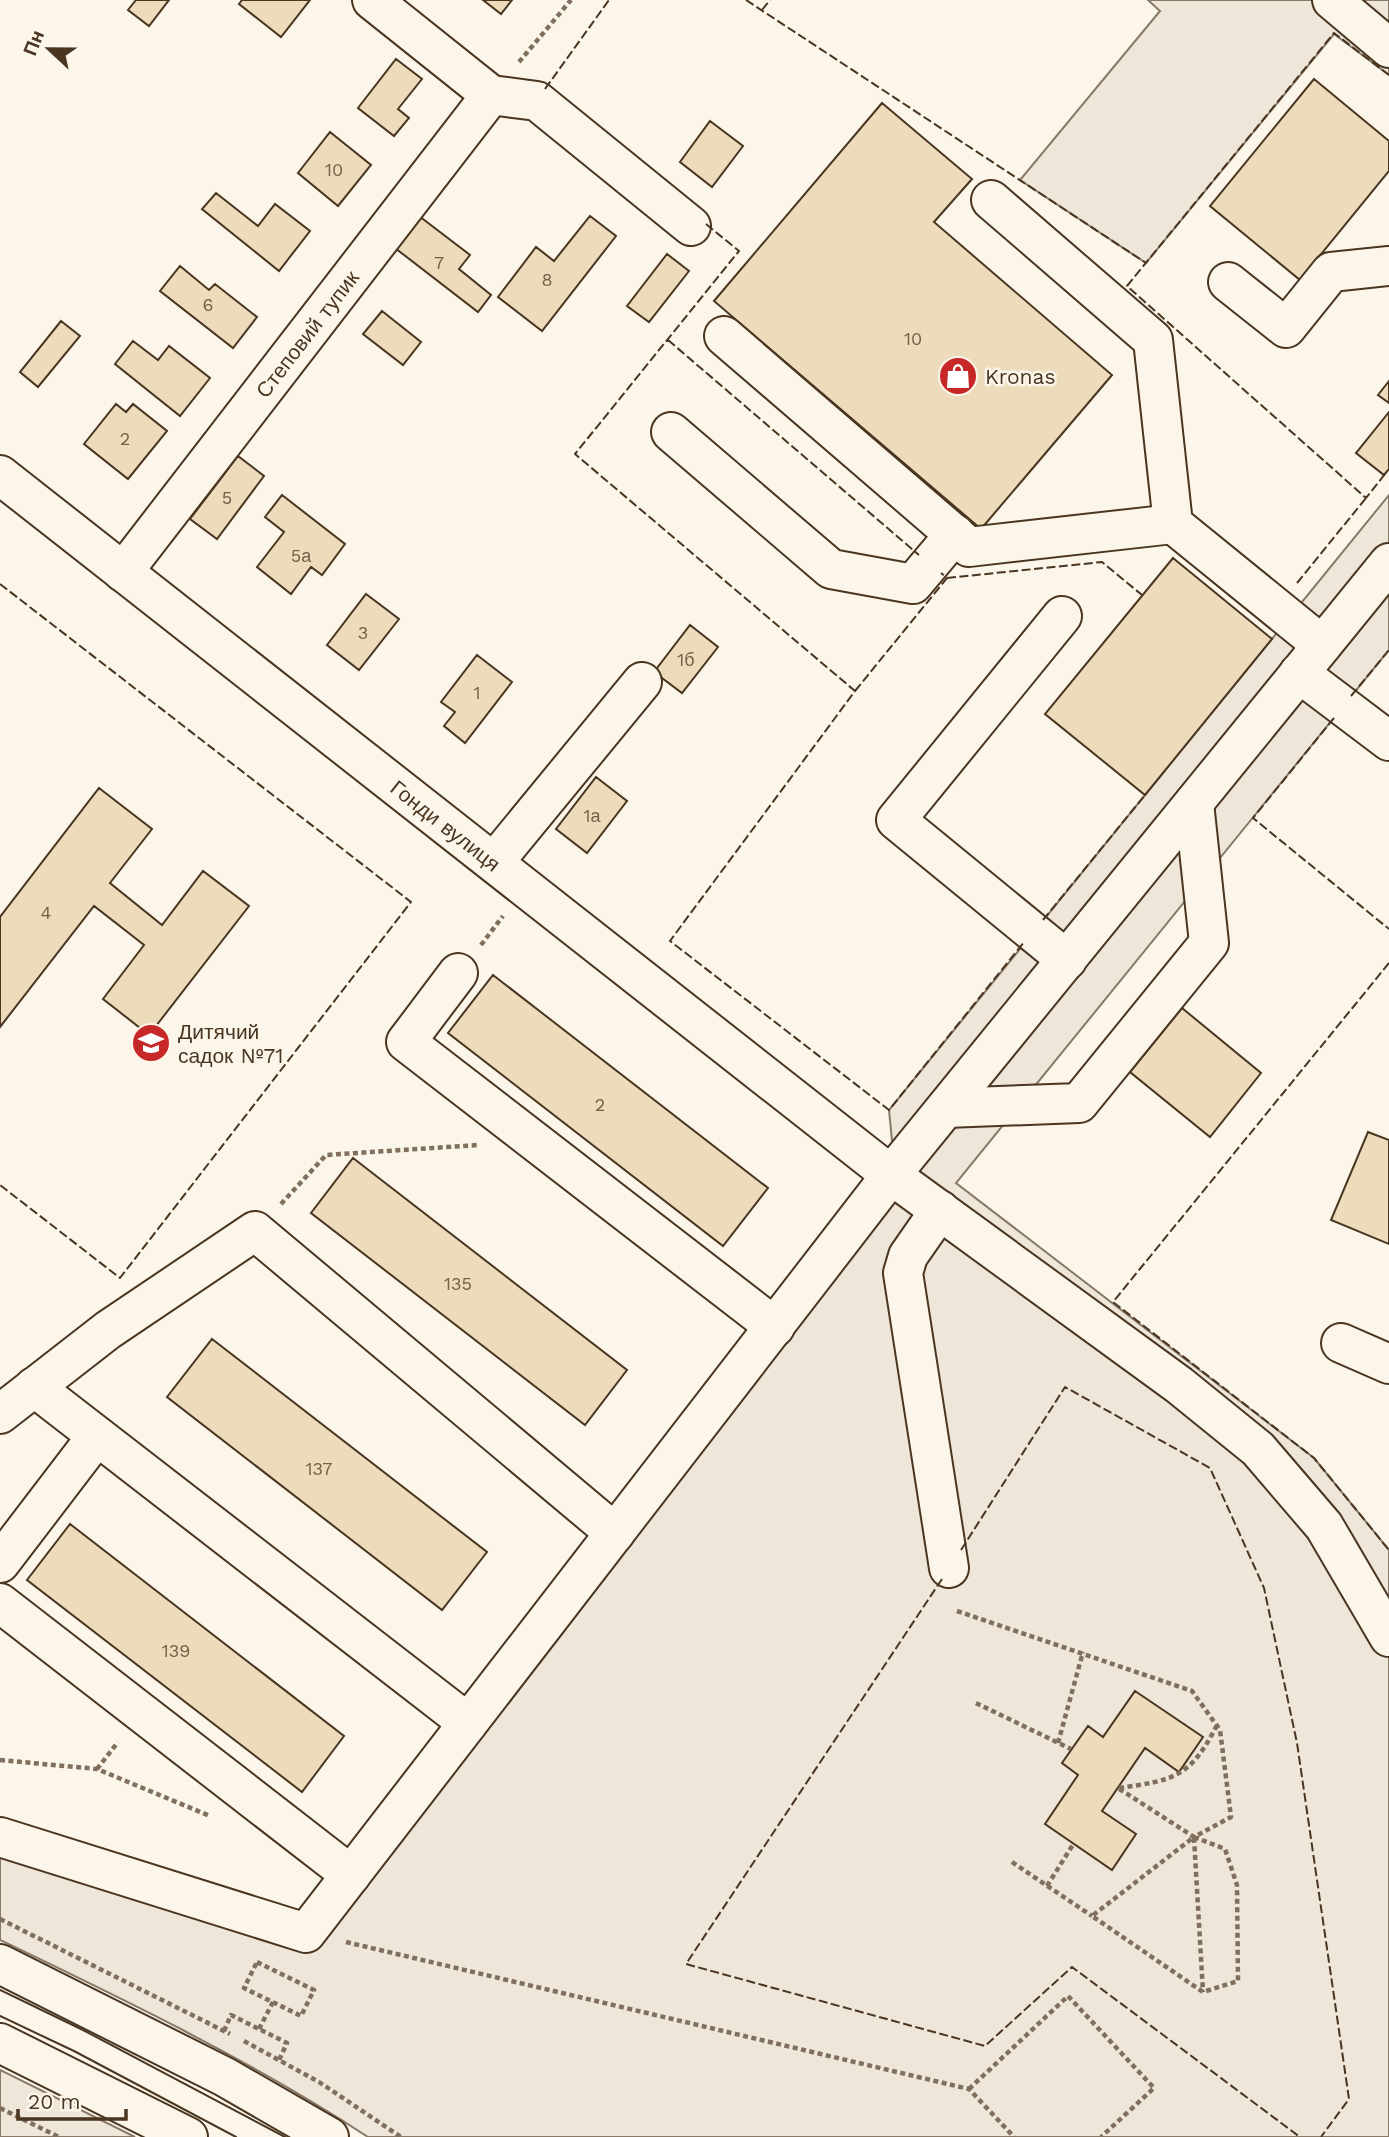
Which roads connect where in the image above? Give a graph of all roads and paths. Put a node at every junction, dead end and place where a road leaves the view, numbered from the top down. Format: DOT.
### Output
graph roads {
  1 [pos="372,0"];
  2 [pos="571,0"];
  3 [pos="1332,0"];
  4 [pos="1389,48"];
  5 [pos="491,95"];
  6 [pos="991,200"];
  7 [pos="691,226"];
  8 [pos="1389,266"];
  9 [pos="1228,282"];
  10 [pos="724,336"];
  11 [pos="671,432"];
  12 [pos="0,475"];
  13 [pos="1173,524"];
  14 [pos="955,534"];
  15 [pos="1389,563"];
  16 [pos="123,572"];
  17 [pos="1062,616"];
  18 [pos="1311,659"];
  19 [pos="642,682"];
  20 [pos="1389,741"];
  21 [pos="1194,803"];
  22 [pos="495,861"];
  23 [pos="1067,960"];
  24 [pos="458,973"];
  25 [pos="946,1108"];
  26 [pos="479,1145"];
  27 [pos="891,1175"];
  28 [pos="940,1210"];
  29 [pos="256,1230"];
  30 [pos="775,1327"];
  31 [pos="1341,1343"];
  32 [pos="1389,1364"];
  33 [pos="34,1387"];
  34 [pos="0,1414"];
  35 [pos="97,1437"];
  36 [pos="615,1533"];
  37 [pos="0,1563"];
  38 [pos="949,1569"];
  39 [pos="0,1603"];
  40 [pos="957,1611"];
  41 [pos="1389,1637"];
  42 [pos="1083,1652"];
  43 [pos="976,1703"];
  44 [pos="468,1723"];
  45 [pos="1217,1725"];
  46 [pos="1058,1743"];
  47 [pos="1071,1749"];
  48 [pos="0,1760"];
  49 [pos="97,1769"];
  50 [pos="0,1837"];
  51 [pos="1194,1837"];
  52 [pos="1074,1843"];
  53 [pos="1012,1862"];
  54 [pos="351,1875"];
  55 [pos="1047,1886"];
  56 [pos="1093,1916"];
  57 [pos="306,1933"];
  58 [pos="0,1964"];
  59 [pos="1203,1992"];
  60 [pos="272,2002"];
  61 [pos="259,2029"];
  62 [pos="223,2031"];
  63 [pos="0,2043"];
  64 [pos="279,2060"];
  65 [pos="969,2089"];
  66 [pos="0,2108"];
  67 [pos="59,2137"];
  68 [pos="188,2137"];
  69 [pos="329,2137"];
  70 [pos="1014,2137"];
  71 [pos="1101,2137"];
  1 -- 5 [label="street"];
  2 -- 5 [label="path"];
  3 -- 4 [label="street"];
  5 -- 7 [label="street"];
  5 -- 16 [label="street, Степовий тупик"];
  6 -- 13 [label="street"];
  8 -- 9 [label="street"];
  10 -- 14 [label="street"];
  11 -- 14 [label="street"];
  12 -- 16 [label="street, Гонди вулиця"];
  13 -- 14 [label="street"];
  13 -- 18 [label="street"];
  15 -- 18 [label="street"];
  16 -- 22 [label="street, Гонди вулиця"];
  17 -- 23 [label="street"];
  18 -- 20 [label="street"];
  18 -- 21 [label="street"];
  19 -- 22 [label="street"];
  21 -- 23 [label="street"];
  21 -- 25 [label="street"];
  22 -- 27 [label="street, Гонди вулиця"];
  23 -- 25 [label="street"];
  24 -- 30 [label="street"];
  25 -- 27 [label="street"];
  26 -- 29 [label="path"];
  27 -- 28 [label="street, Гонди вулиця"];
  27 -- 30 [label="street"];
  28 -- 38 [label="street"];
  28 -- 41 [label="street, Гонди вулиця"];
  29 -- 33 [label="street"];
  29 -- 36 [label="street"];
  30 -- 36 [label="street"];
  31 -- 32 [label="street"];
  33 -- 34 [label="street"];
  33 -- 35 [label="street"];
  35 -- 37 [label="street"];
  35 -- 44 [label="street"];
  36 -- 44 [label="street"];
  39 -- 54 [label="street"];
  40 -- 42 [label="path"];
  42 -- 45 [label="path"];
  42 -- 46 [label="path"];
  43 -- 46 [label="path"];
  44 -- 54 [label="street"];
  45 -- 51 [label="path"];
  45 -- 51 [label="path"];
  46 -- 47 [label="path"];
  48 -- 49 [label="path"];
  50 -- 57 [label="street"];
  51 -- 56 [label="path"];
  51 -- 59 [label="path"];
  51 -- 59 [label="path"];
  52 -- 55 [label="path"];
  53 -- 55 [label="path"];
  54 -- 57 [label="street"];
  55 -- 56 [label="path"];
  56 -- 59 [label="path"];
  57 -- 65 [label="path"];
  58 -- 69 [label="street"];
  60 -- 60 [label="path"];
  60 -- 61 [label="path"];
  61 -- 62 [label="path"];
  61 -- 64 [label="path"];
  63 -- 68 [label="street"];
  65 -- 70 [label="path"];
  65 -- 71 [label="path"];
  66 -- 67 [label="path"];
}
